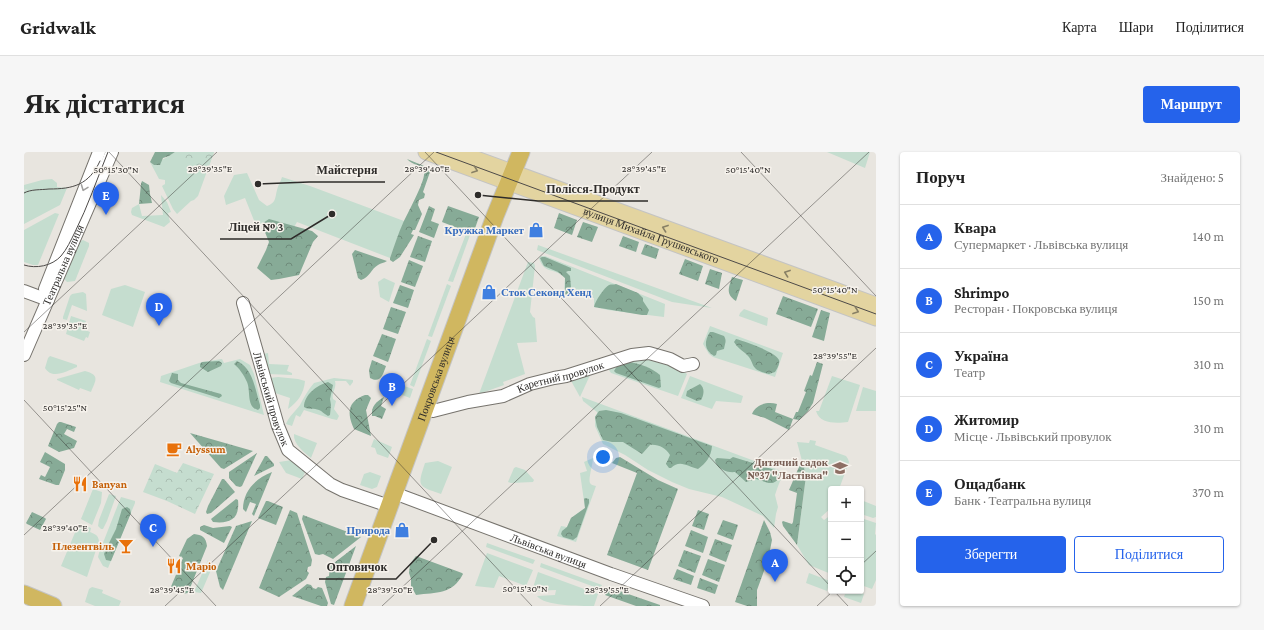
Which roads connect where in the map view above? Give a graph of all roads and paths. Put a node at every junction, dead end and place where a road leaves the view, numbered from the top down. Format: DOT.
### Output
graph roads {
  1 [pos="98,152"];
  2 [pos="112,152"];
  3 [pos="426,152"];
  4 [pos="457,152"];
  5 [pos="521,152"];
  6 [pos="511,178"];
  7 [pos="24,291"];
  8 [pos="45,298"];
  9 [pos="243,303"];
  10 [pos="876,305"];
  11 [pos="876,318"];
  12 [pos="24,339"];
  13 [pos="24,355"];
  14 [pos="693,364"];
  15 [pos="426,408"];
  16 [pos="392,500"];
  17 [pos="24,594"];
  18 [pos="24,601"];
  19 [pos="36,606"];
  20 [pos="53,606"];
  21 [pos="354,606"];
  22 [pos="703,606"];
  1 -- 8 [label="street, Театральна вулиця, one-way"];
  2 -- 8 [label="street, Театральна вулиця"];
  3 -- 6 [label="main road, вулиця Михайла Грушевського, one-way"];
  4 -- 6 [label="main road, вулиця Михайла Грушевського"];
  5 -- 6 [label="highway, Покровська вулиця"];
  10 -- 6 [label="main road, вулиця Михайла Грушевського, one-way"];
  6 -- 11 [label="main road, вулиця Михайла Грушевського, one-way"];
  6 -- 15 [label="highway, Покровська вулиця"];
  7 -- 8 [label="street"];
  8 -- 12 [label="street, Театральна вулиця"];
  8 -- 13 [label="street, Театральна вулиця"];
  9 -- 16 [label="street, Львівський провулок"];
  14 -- 15 [label="street, Каретний провулок"];
  15 -- 16 [label="highway, Покровська вулиця"];
  16 -- 21 [label="highway, Покровська вулиця"];
  16 -- 22 [label="street, Львівська вулиця"];
  17 -- 20 [label="highway"];
  18 -- 19 [label="highway"];
}
